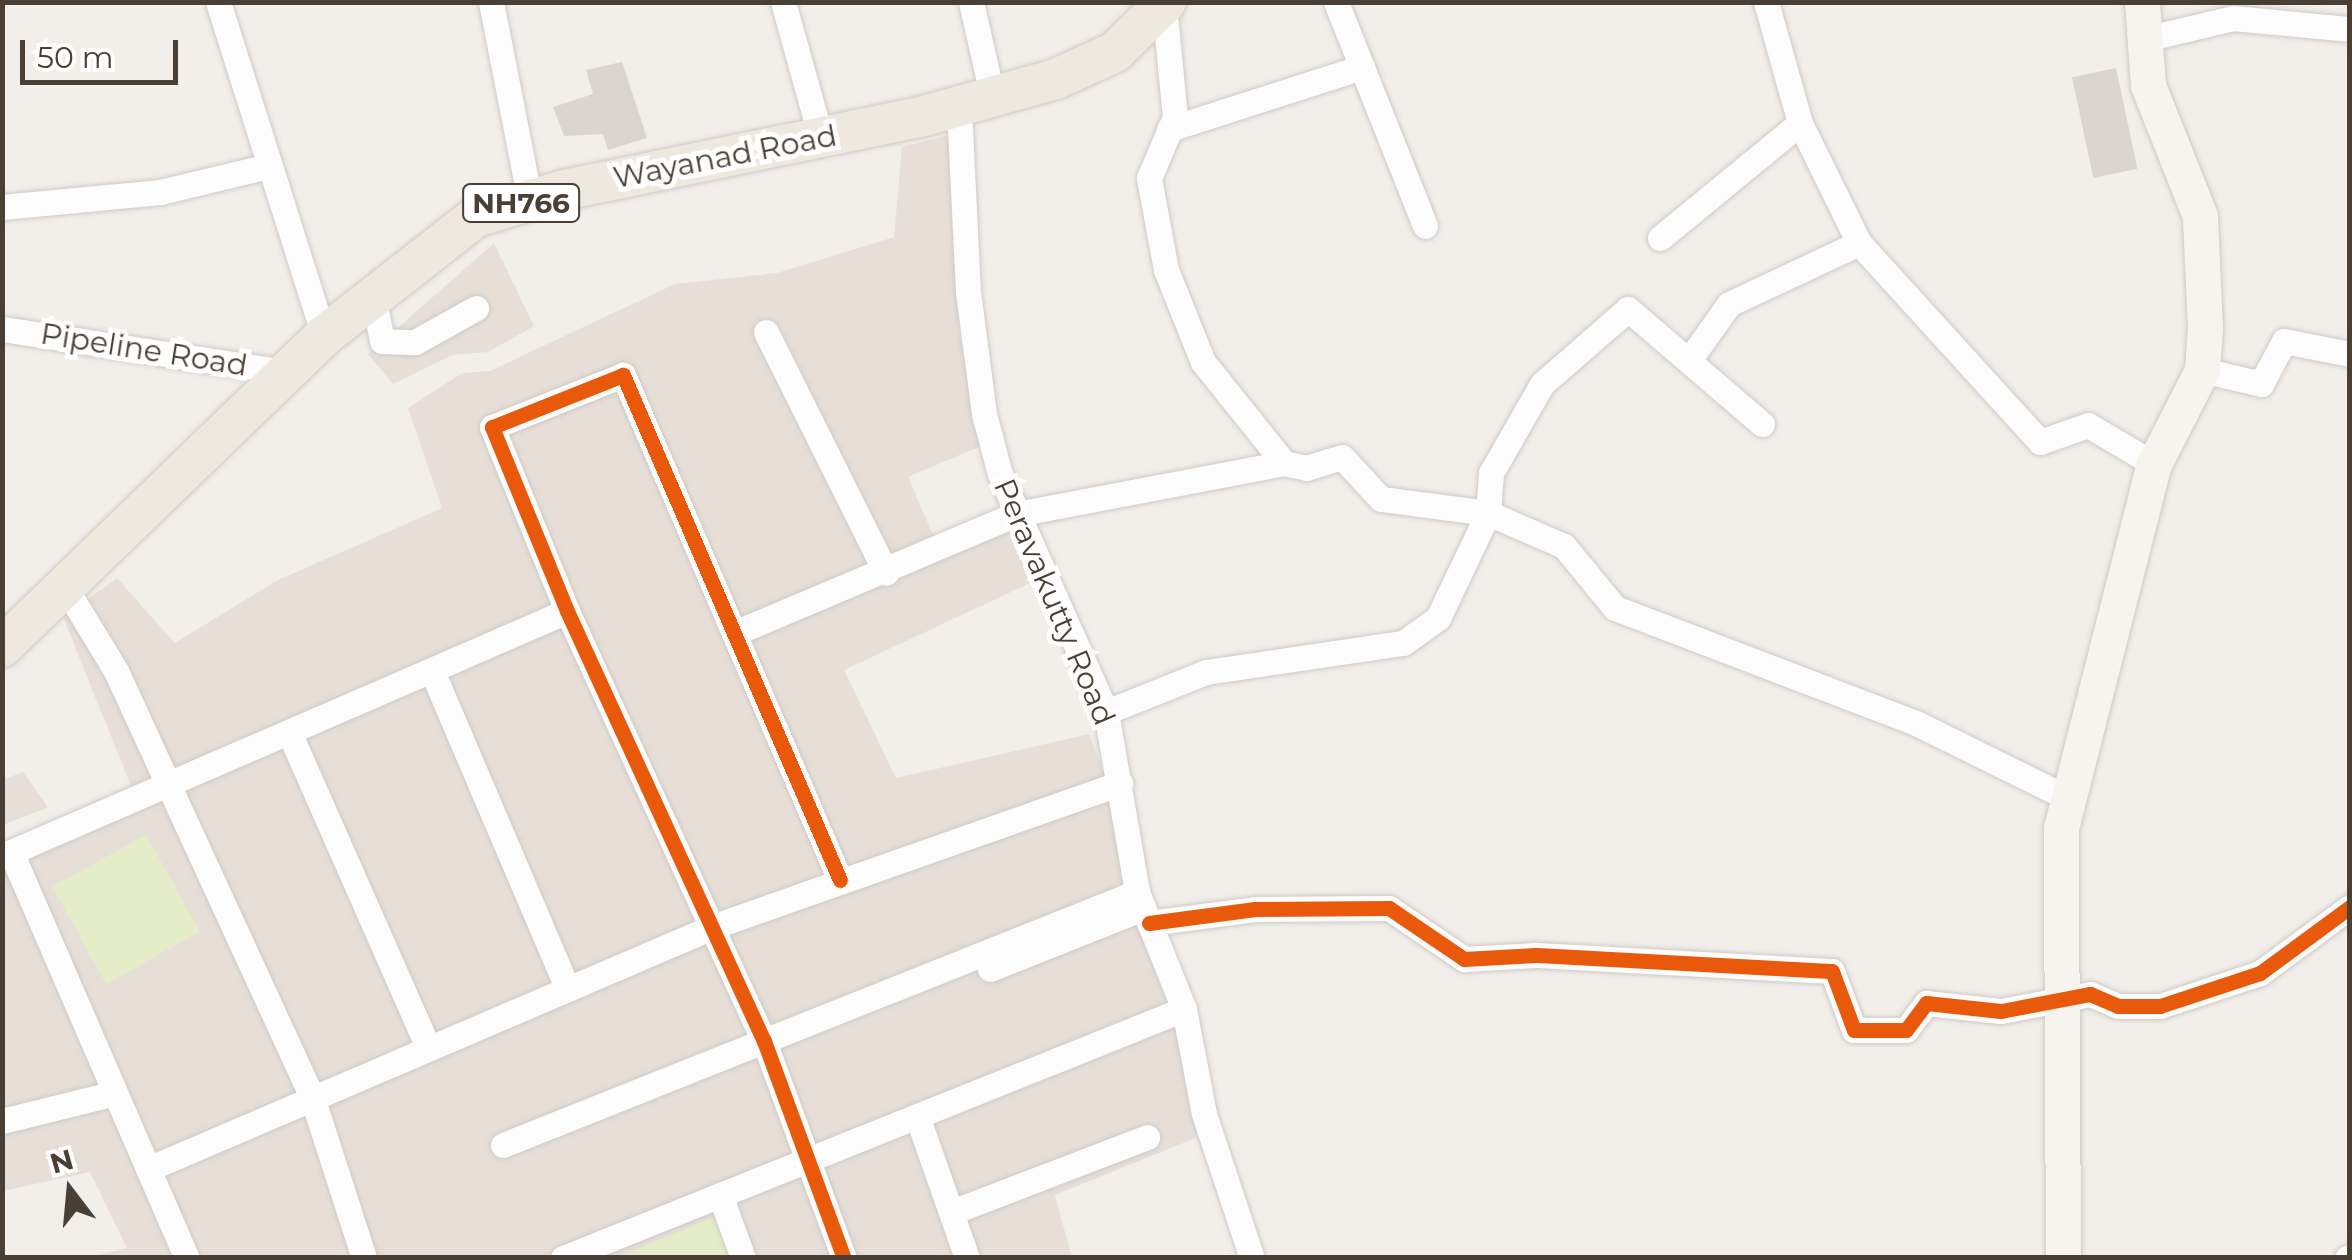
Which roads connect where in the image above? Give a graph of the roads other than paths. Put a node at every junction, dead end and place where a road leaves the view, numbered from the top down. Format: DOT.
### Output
graph roads {
  1 [pos="218,2"];
  2 [pos="491,2"];
  3 [pos="782,2"];
  4 [pos="971,2"];
  5 [pos="1336,2"];
  6 [pos="1766,2"];
  7 [pos="2142,2"];
  8 [pos="1165,4"];
  9 [pos="2310,13"];
  10 [pos="2350,29"];
  11 [pos="2149,38"];
  12 [pos="1362,68"];
  13 [pos="976,103"];
  14 [pos="1800,123"];
  15 [pos="1169,129"];
  16 [pos="821,138"];
  17 [pos="268,166"];
  18 [pos="530,200"];
  19 [pos="2,206"];
  20 [pos="1425,226"];
  21 [pos="1660,238"];
  22 [pos="1859,243"];
  23 [pos="374,296"];
  24 [pos="476,308"];
  25 [pos="2,329"];
  26 [pos="766,332"];
  27 [pos="324,336"];
  28 [pos="2350,354"];
  29 [pos="1690,359"];
  30 [pos="2202,370"];
  31 [pos="286,372"];
  32 [pos="1762,424"];
  33 [pos="1284,463"];
  34 [pos="2154,464"];
  35 [pos="1488,513"];
  36 [pos="1017,514"];
  37 [pos="886,573"];
  38 [pos="65,588"];
  39 [pos="567,611"];
  40 [pos="736,632"];
  41 [pos="2,646"];
  42 [pos="432,671"];
  43 [pos="1106,712"];
  44 [pos="289,732"];
  45 [pos="1120,782"];
  46 [pos="164,783"];
  47 [pos="2068,798"];
  48 [pos="7,854"];
  49 [pos="840,880"];
  50 [pos="2350,907"];
  51 [pos="1143,908"];
  52 [pos="712,926"];
  53 [pos="566,985"];
  54 [pos="2058,996"];
  55 [pos="1184,1009"];
  56 [pos="426,1043"];
  57 [pos="767,1049"];
  58 [pos="115,1092"];
  59 [pos="314,1100"];
  60 [pos="917,1116"];
  61 [pos="2,1122"];
  62 [pos="1147,1138"];
  63 [pos="504,1146"];
  64 [pos="808,1160"];
  65 [pos="148,1169"];
  66 [pos="720,1195"];
  67 [pos="952,1212"];
  68 [pos="186,1258"];
  69 [pos="364,1258"];
  70 [pos="563,1258"];
  71 [pos="744,1258"];
  72 [pos="844,1258"];
  73 [pos="967,1258"];
  74 [pos="1252,1258"];
  75 [pos="2063,1258"];
  1 -- 17 [label="street"];
  2 -- 18 [label="street"];
  3 -- 16 [label="street"];
  4 -- 13 [label="street, Peravakutty Road"];
  5 -- 12 [label="street"];
  6 -- 14 [label="street"];
  7 -- 11 [label="main road"];
  8 -- 13 [label="highway, Wayanad Road / NH766"];
  8 -- 15 [label="street"];
  9 -- 10 [label="street"];
  9 -- 11 [label="street"];
  11 -- 30 [label="main road"];
  12 -- 15 [label="street"];
  12 -- 20 [label="street"];
  13 -- 16 [label="highway, Wayanad Road / NH766"];
  13 -- 36 [label="street, Peravakutty Road"];
  14 -- 21 [label="street"];
  14 -- 22 [label="street"];
  15 -- 33 [label="street"];
  16 -- 18 [label="highway, Wayanad Road / NH766"];
  17 -- 19 [label="street"];
  17 -- 27 [label="street"];
  18 -- 23 [label="highway, Wayanad Road / NH766"];
  22 -- 29 [label="street"];
  22 -- 34 [label="street"];
  23 -- 24 [label="street"];
  23 -- 27 [label="highway, Wayanad Road / NH766"];
  25 -- 31 [label="street, Pipeline Road"];
  26 -- 37 [label="street"];
  27 -- 31 [label="highway, Wayanad Road / NH766"];
  28 -- 30 [label="street"];
  29 -- 32 [label="street"];
  29 -- 35 [label="street"];
  30 -- 34 [label="main road"];
  31 -- 38 [label="highway, Wayanad Road / NH766"];
  33 -- 35 [label="street"];
  33 -- 36 [label="street"];
  34 -- 47 [label="main road"];
  35 -- 43 [label="street"];
  35 -- 47 [label="street"];
  36 -- 37 [label="street"];
  36 -- 43 [label="street, Peravakutty Road"];
  37 -- 40 [label="street"];
  38 -- 41 [label="highway, Wayanad Road / NH766"];
  38 -- 46 [label="street"];
  39 -- 40 [label="street"];
  39 -- 42 [label="street"];
  39 -- 52 [label="street"];
  40 -- 49 [label="street"];
  42 -- 44 [label="street"];
  42 -- 53 [label="street"];
  43 -- 45 [label="street, Peravakutty Road"];
  44 -- 46 [label="street"];
  44 -- 56 [label="street"];
  45 -- 49 [label="street"];
  45 -- 51 [label="street, Peravakutty Road"];
  46 -- 48 [label="street"];
  46 -- 59 [label="street"];
  47 -- 54 [label="main road"];
  48 -- 58 [label="street"];
  49 -- 52 [label="street"];
  50 -- 54 [label="street"];
  51 -- 54 [label="street"];
  51 -- 55 [label="street, Peravakutty Road"];
  51 -- 57 [label="street"];
  52 -- 53 [label="street"];
  52 -- 57 [label="street"];
  53 -- 56 [label="street"];
  54 -- 75 [label="main road"];
  55 -- 60 [label="street"];
  55 -- 74 [label="street, Peravakutty Road"];
  56 -- 59 [label="street"];
  57 -- 63 [label="street"];
  57 -- 64 [label="street"];
  58 -- 61 [label="street"];
  58 -- 65 [label="street"];
  59 -- 65 [label="street"];
  59 -- 69 [label="street"];
  60 -- 64 [label="street"];
  60 -- 67 [label="street"];
  62 -- 67 [label="street"];
  64 -- 66 [label="street"];
  64 -- 72 [label="street"];
  65 -- 68 [label="street"];
  66 -- 70 [label="street"];
  66 -- 71 [label="street"];
  67 -- 73 [label="street"];
}
